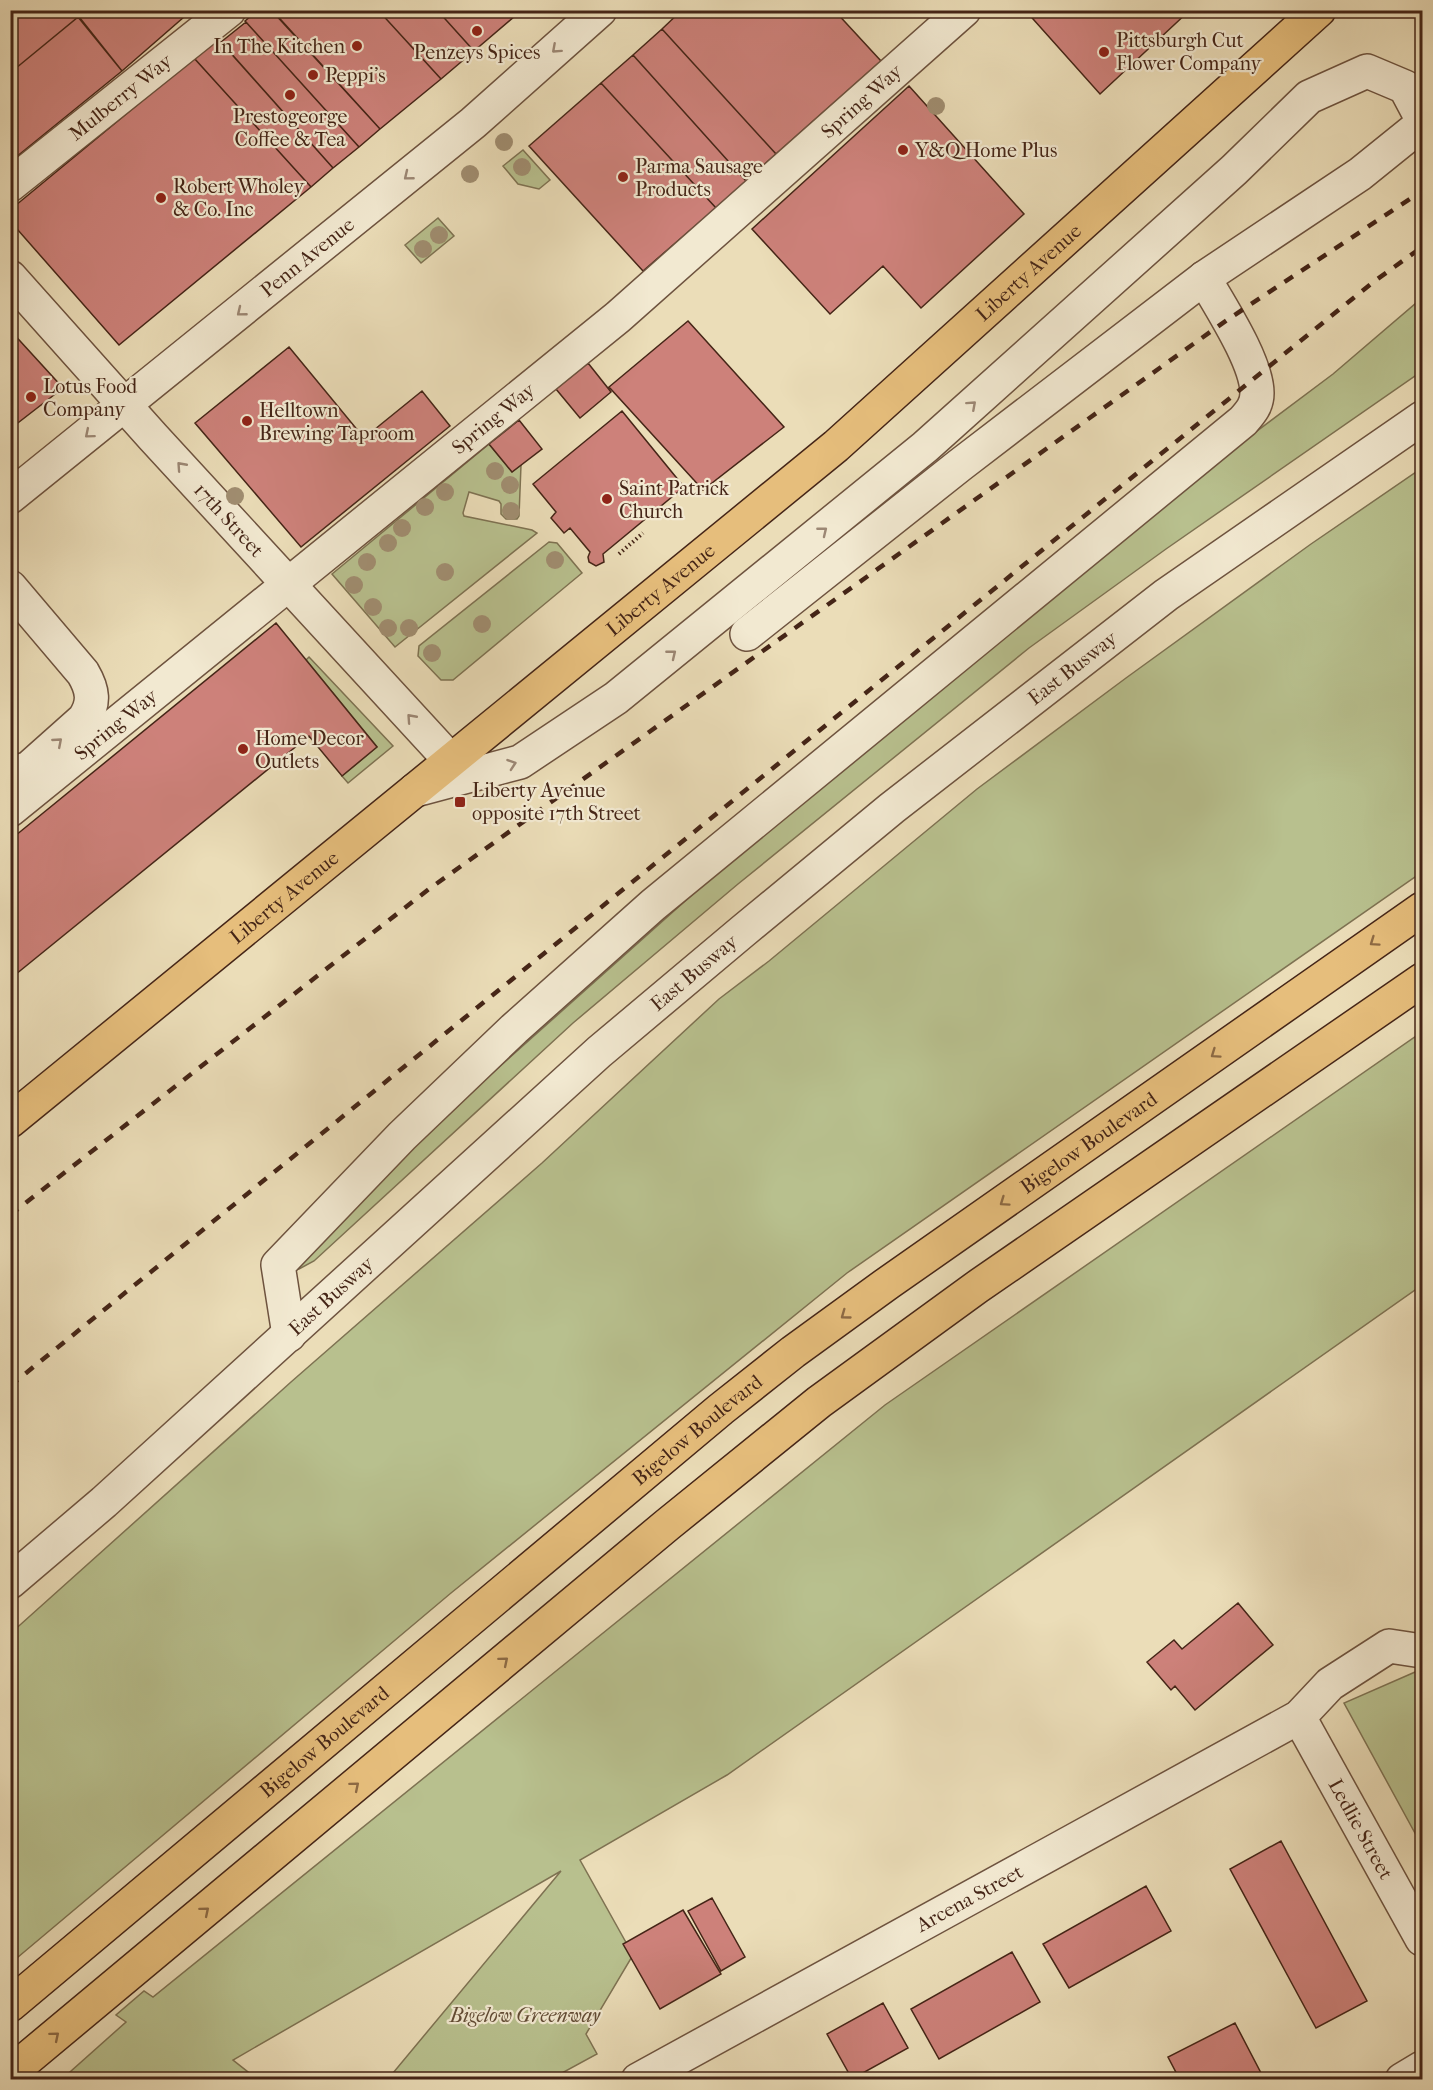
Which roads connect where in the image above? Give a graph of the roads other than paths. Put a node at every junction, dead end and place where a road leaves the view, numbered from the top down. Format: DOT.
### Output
graph roads {
  1 [pos="230,10"];
  2 [pos="600,10"];
  3 [pos="964,10"];
  4 [pos="1319,10"];
  5 [pos="1422,117"];
  6 [pos="10,185"];
  7 [pos="10,277"];
  8 [pos="1204,278"];
  9 [pos="125,405"];
  10 [pos="1422,418"];
  11 [pos="10,497"];
  12 [pos="290,585"];
  13 [pos="10,587"];
  14 [pos="747,634"];
  15 [pos="451,761"];
  16 [pos="10,775"];
  17 [pos="415,790"];
  18 [pos="10,810"];
  19 [pos="1422,909"];
  20 [pos="1422,980"];
  21 [pos="10,1121"];
  22 [pos="289,1335"];
  23 [pos="10,1582"];
  24 [pos="1422,1651"];
  25 [pos="1299,1717"];
  26 [pos="1422,1939"];
  27 [pos="10,2005"];
  28 [pos="1422,2068"];
  29 [pos="10,2073"];
  30 [pos="638,2079"];
  31 [pos="1402,2079"];
  1 -- 6 [label="street, Mulberry Way"];
  2 -- 9 [label="street, Penn Avenue, one-way"];
  3 -- 12 [label="street, Spring Way"];
  4 -- 15 [label="main road, Liberty Avenue"];
  5 -- 8 [label="street"];
  17 -- 5 [label="street, one-way"];
  7 -- 9 [label="street, 17th Street"];
  8 -- 14 [label="street"];
  8 -- 22 [label="street"];
  9 -- 11 [label="street, Penn Avenue, one-way"];
  12 -- 9 [label="street, 17th Street, one-way"];
  10 -- 22 [label="street, East Busway"];
  15 -- 12 [label="street, 17th Street, one-way"];
  12 -- 18 [label="street, Spring Way"];
  16 -- 13 [label="street, one-way"];
  15 -- 17 [label="main road, Liberty Avenue"];
  17 -- 21 [label="main road, Liberty Avenue"];
  19 -- 27 [label="main road, Bigelow Boulevard, one-way"];
  29 -- 20 [label="main road, one-way"];
  22 -- 23 [label="street, East Busway"];
  24 -- 25 [label="street, Arcena Street"];
  25 -- 26 [label="street, Ledlie Street"];
  25 -- 30 [label="street, Arcena Street"];
  28 -- 31 [label="street"];
}
